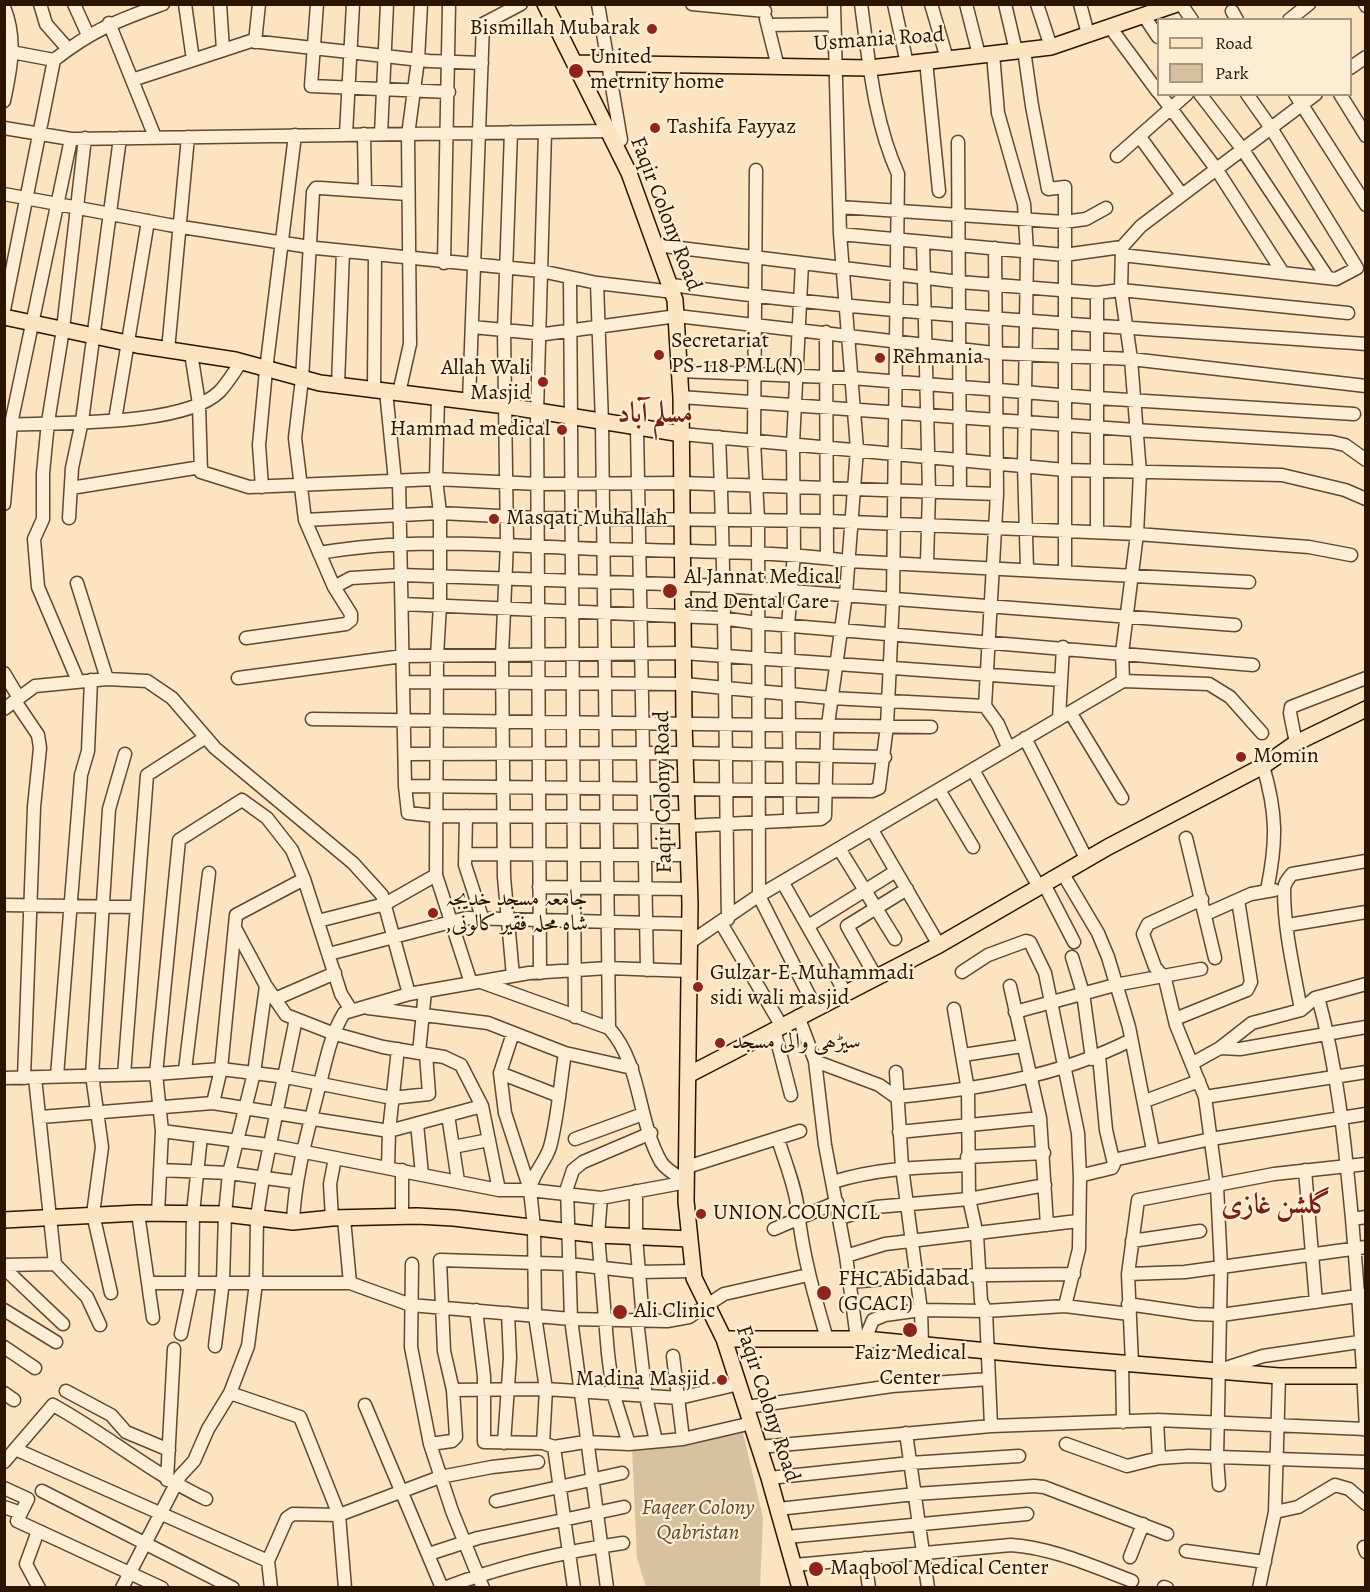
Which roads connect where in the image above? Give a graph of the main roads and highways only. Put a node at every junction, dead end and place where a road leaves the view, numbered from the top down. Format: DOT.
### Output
graph roads {
  1 [pos="545,4"];
  2 [pos="1175,5"];
  3 [pos="576,63"];
  4 [pos="4,317"];
  5 [pos="682,434"];
  6 [pos="1365,709"];
  7 [pos="688,1075"];
  8 [pos="4,1220"];
  9 [pos="690,1239"];
  10 [pos="724,1339"];
  11 [pos="1365,1376"];
  12 [pos="800,1587"];
  1 -- 3 [label="main road, Faqir Colony Road"];
  2 -- 3 [label="main road, Usmania Road"];
  3 -- 5 [label="main road, Faqir Colony Road"];
  4 -- 5 [label="main road"];
  5 -- 7 [label="main road, Faqir Colony Road"];
  6 -- 7 [label="main road"];
  7 -- 9 [label="main road, Faqir Colony Road"];
  8 -- 9 [label="main road"];
  9 -- 10 [label="main road, Faqir Colony Road"];
  10 -- 11 [label="main road"];
  10 -- 12 [label="main road, Faqir Colony Road"];
}
